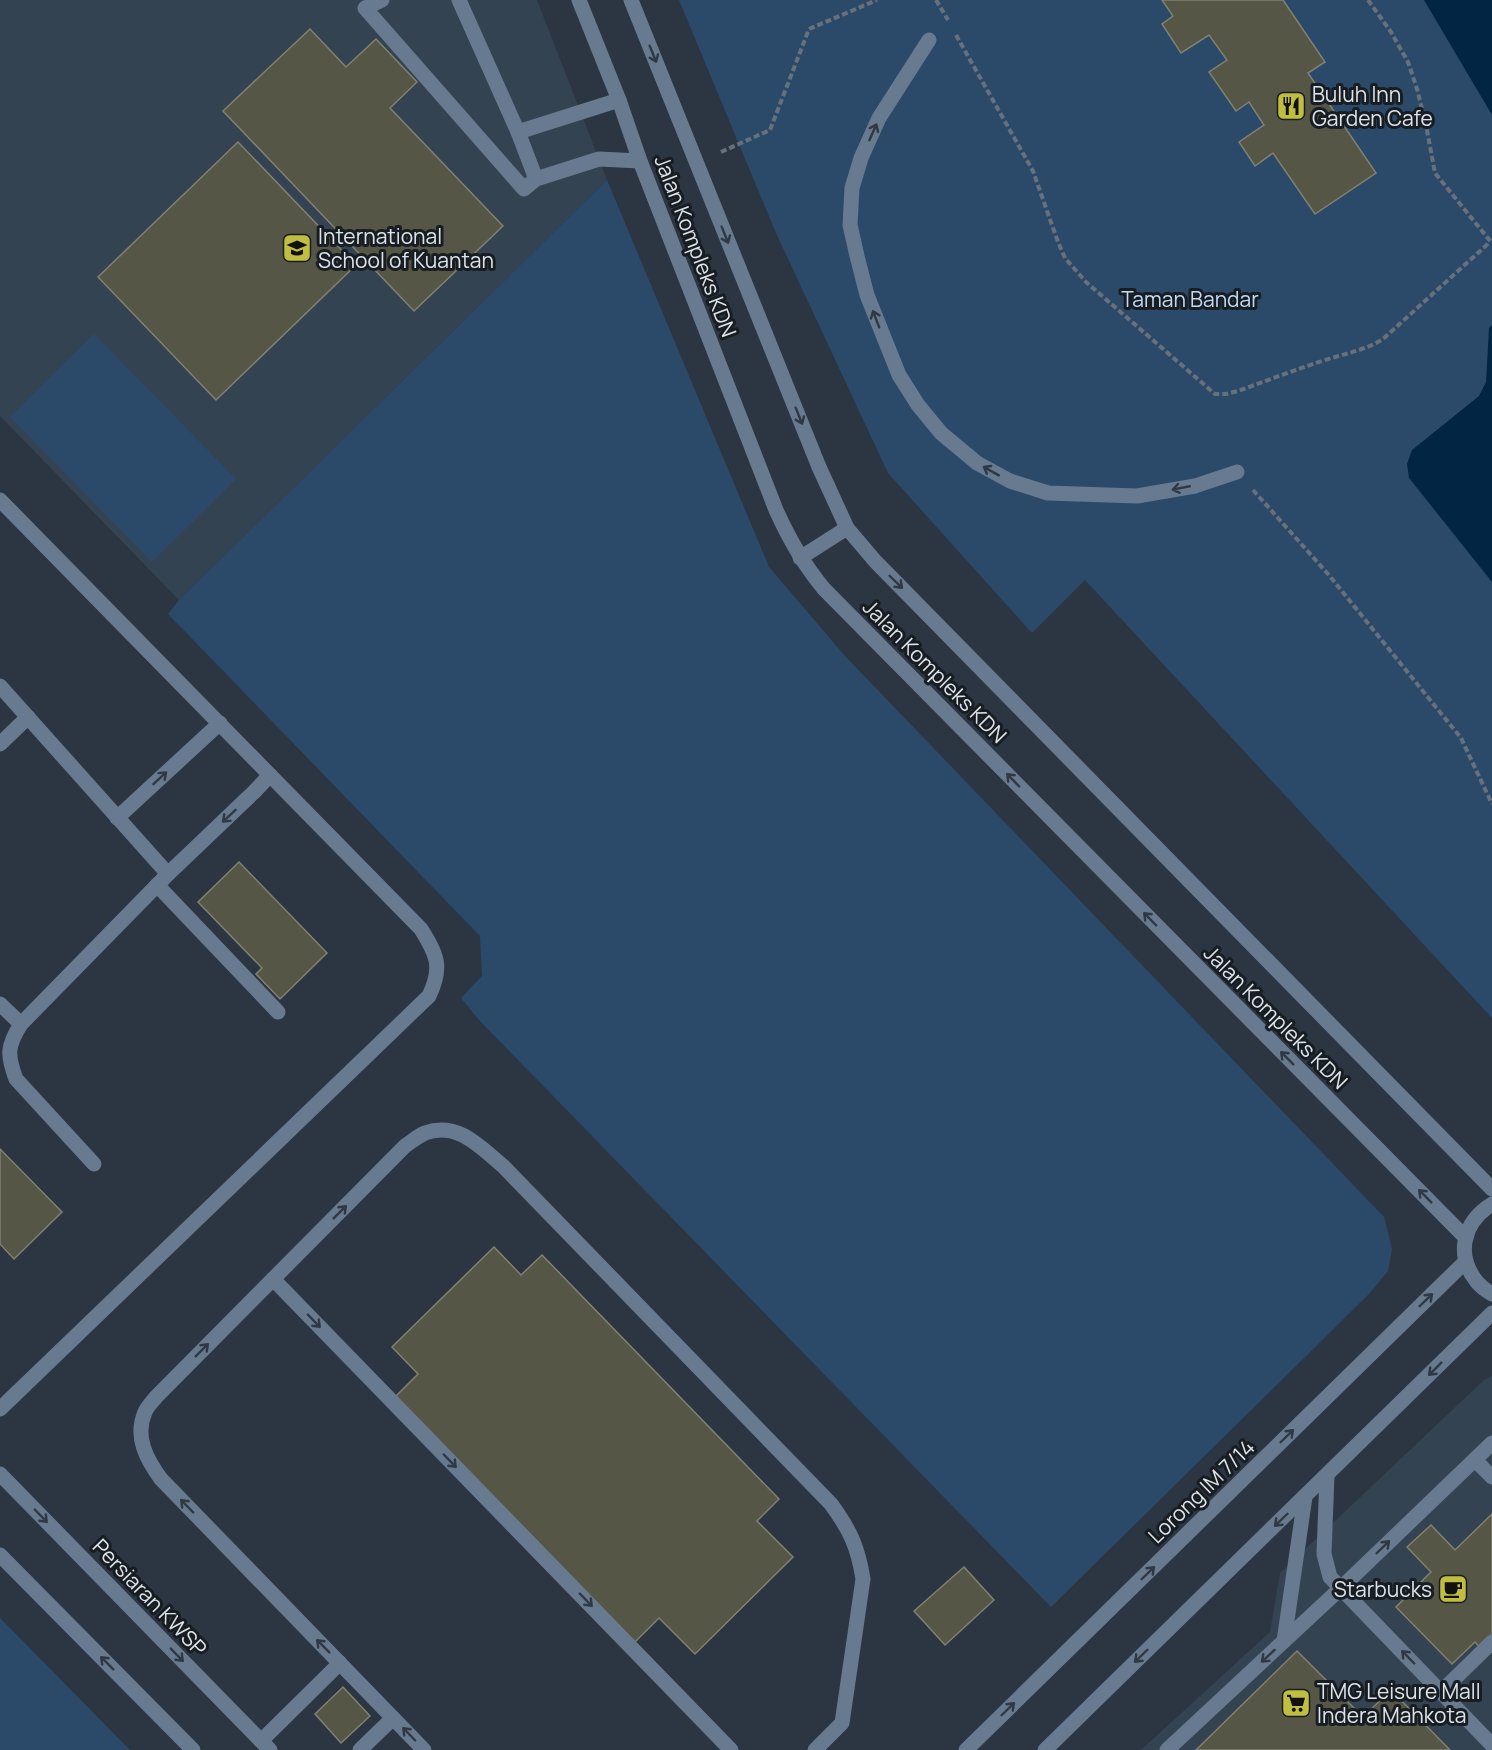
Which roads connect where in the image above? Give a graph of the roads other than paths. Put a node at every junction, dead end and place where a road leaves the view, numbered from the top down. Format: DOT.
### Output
graph roads {
  1 [pos="382,0"];
  2 [pos="459,0"];
  3 [pos="579,0"];
  4 [pos="631,0"];
  5 [pos="929,40"];
  6 [pos="619,100"];
  7 [pos="518,132"];
  8 [pos="640,161"];
  9 [pos="536,179"];
  10 [pos="1237,472"];
  11 [pos="0,500"];
  12 [pos="847,528"];
  13 [pos="800,558"];
  14 [pos="0,686"];
  15 [pos="28,717"];
  16 [pos="219,723"];
  17 [pos="0,744"];
  18 [pos="270,775"];
  19 [pos="117,818"];
  20 [pos="163,879"];
  21 [pos="0,1004"];
  22 [pos="278,1012"];
  23 [pos="21,1024"];
  24 [pos="94,1164"];
  25 [pos="1492,1189"];
  26 [pos="1492,1204"];
  27 [pos="1466,1238"];
  28 [pos="1466,1261"];
  29 [pos="273,1279"];
  30 [pos="1492,1294"];
  31 [pos="1492,1313"];
  32 [pos="0,1409"];
  33 [pos="1492,1443"];
  34 [pos="1475,1460"];
  35 [pos="1328,1475"];
  36 [pos="1492,1477"];
  37 [pos="2,1481"];
  38 [pos="1305,1497"];
  39 [pos="0,1555"];
  40 [pos="1341,1588"];
  41 [pos="1284,1641"];
  42 [pos="1492,1642"];
  43 [pos="340,1663"];
  44 [pos="1441,1692"];
  45 [pos="393,1718"];
  46 [pos="1492,1745"];
  47 [pos="266,1746"];
  48 [pos="193,1750"];
  49 [pos="360,1750"];
  50 [pos="424,1750"];
  51 [pos="731,1750"];
  52 [pos="815,1750"];
  53 [pos="966,1750"];
  54 [pos="1045,1750"];
  55 [pos="1167,1750"];
  1 -- 9 [label="street"];
  2 -- 7 [label="street"];
  3 -- 6 [label="street, Jalan Kompleks KDN"];
  4 -- 12 [label="street, Jalan Kompleks KDN, one-way"];
  10 -- 5 [label="street, one-way"];
  6 -- 7 [label="street"];
  6 -- 8 [label="street, Jalan Kompleks KDN"];
  7 -- 9 [label="street"];
  8 -- 9 [label="street"];
  8 -- 13 [label="street, Jalan Kompleks KDN"];
  11 -- 16 [label="street"];
  12 -- 13 [label="street"];
  12 -- 25 [label="street, Jalan Kompleks KDN, one-way"];
  27 -- 13 [label="street, Jalan Kompleks KDN, one-way"];
  14 -- 15 [label="street"];
  15 -- 17 [label="street"];
  15 -- 19 [label="street"];
  16 -- 18 [label="street"];
  19 -- 16 [label="street, one-way"];
  18 -- 20 [label="street, one-way"];
  18 -- 32 [label="street"];
  19 -- 20 [label="street"];
  20 -- 22 [label="street"];
  20 -- 23 [label="street"];
  21 -- 23 [label="street"];
  23 -- 24 [label="street"];
  26 -- 27 [label="street"];
  27 -- 28 [label="street"];
  28 -- 30 [label="street"];
  53 -- 28 [label="street, Lorong IM 7/14, one-way"];
  43 -- 29 [label="street, one-way"];
  29 -- 51 [label="street, one-way"];
  29 -- 52 [label="street, one-way"];
  31 -- 35 [label="street, one-way"];
  33 -- 34 [label="street"];
  34 -- 36 [label="street"];
  40 -- 34 [label="street, one-way"];
  35 -- 38 [label="street"];
  35 -- 40 [label="street"];
  37 -- 47 [label="street, Persiaran KWSP, one-way"];
  38 -- 41 [label="street"];
  38 -- 54 [label="street, one-way"];
  48 -- 39 [label="street, one-way"];
  40 -- 41 [label="street"];
  44 -- 40 [label="street, one-way"];
  41 -- 55 [label="street, one-way"];
  42 -- 44 [label="street"];
  43 -- 45 [label="street"];
  43 -- 47 [label="street"];
  44 -- 46 [label="street"];
  45 -- 49 [label="street"];
  50 -- 45 [label="street, one-way"];
}
